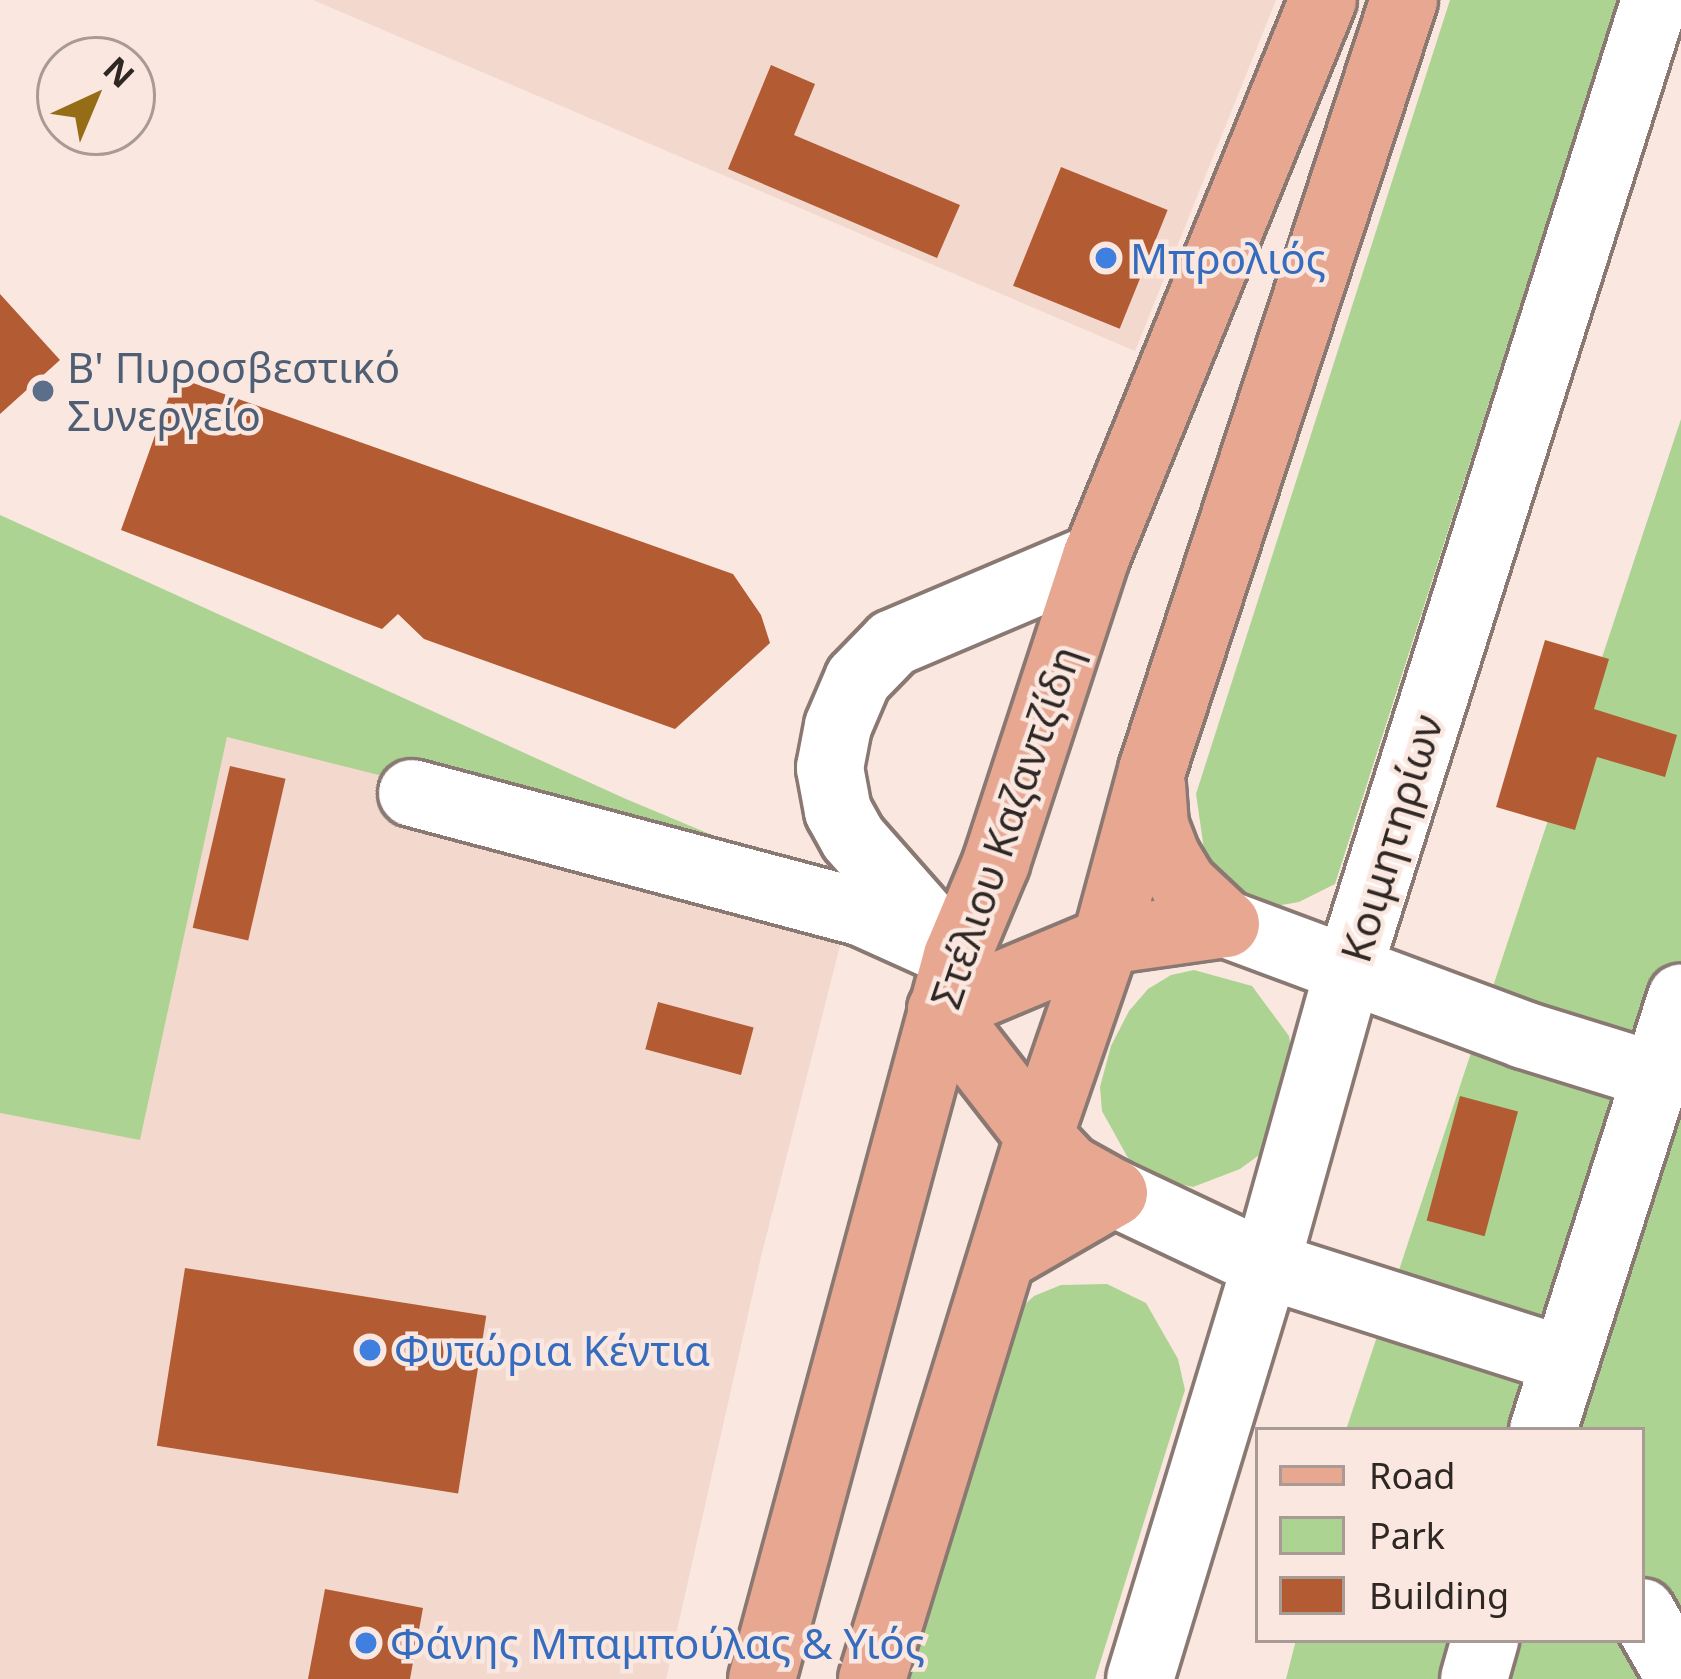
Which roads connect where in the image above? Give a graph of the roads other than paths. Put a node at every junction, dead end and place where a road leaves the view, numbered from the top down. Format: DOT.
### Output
graph roads {
  1 [pos="1323,0"];
  2 [pos="1404,0"];
  3 [pos="1655,0"];
  4 [pos="1096,557"];
  5 [pos="1152,770"];
  6 [pos="412,793"];
  7 [pos="1226,924"];
  8 [pos="1106,941"];
  9 [pos="1349,968"];
  10 [pos="949,983"];
  11 [pos="1680,1004"];
  12 [pos="1653,1075"];
  13 [pos="1039,1136"];
  14 [pos="1114,1193"];
  15 [pos="1005,1256"];
  16 [pos="1266,1265"];
  17 [pos="1563,1360"];
  18 [pos="1544,1427"];
  19 [pos="1645,1617"];
  20 [pos="1484,1643"];
  21 [pos="762,1679"];
  22 [pos="872,1679"];
  23 [pos="1140,1679"];
  24 [pos="1474,1679"];
  25 [pos="1680,1679"];
  1 -- 4 [label="main road, Στέλιου Καζαντζίδη"];
  2 -- 5 [label="main road"];
  3 -- 9 [label="lane, Κοιμητηρίων"];
  4 -- 10 [label="main road, Στέλιου Καζαντζίδη"];
  4 -- 10 [label="lane"];
  5 -- 7 [label="main road"];
  5 -- 8 [label="main road"];
  6 -- 10 [label="lane"];
  7 -- 8 [label="main road"];
  7 -- 9 [label="lane"];
  8 -- 10 [label="main road"];
  8 -- 13 [label="main road"];
  9 -- 12 [label="lane"];
  9 -- 16 [label="lane, Κοιμητηρίων"];
  10 -- 13 [label="main road"];
  10 -- 21 [label="main road, Στέλιου Καζαντζίδη"];
  11 -- 12 [label="lane"];
  12 -- 17 [label="lane"];
  13 -- 14 [label="main road"];
  13 -- 15 [label="main road"];
  14 -- 15 [label="main road"];
  14 -- 16 [label="lane"];
  15 -- 22 [label="main road"];
  16 -- 17 [label="lane"];
  16 -- 23 [label="lane, Κοιμητηρίων"];
  17 -- 18 [label="lane"];
  19 -- 25 [label="lane"];
  20 -- 24 [label="lane"];
}
